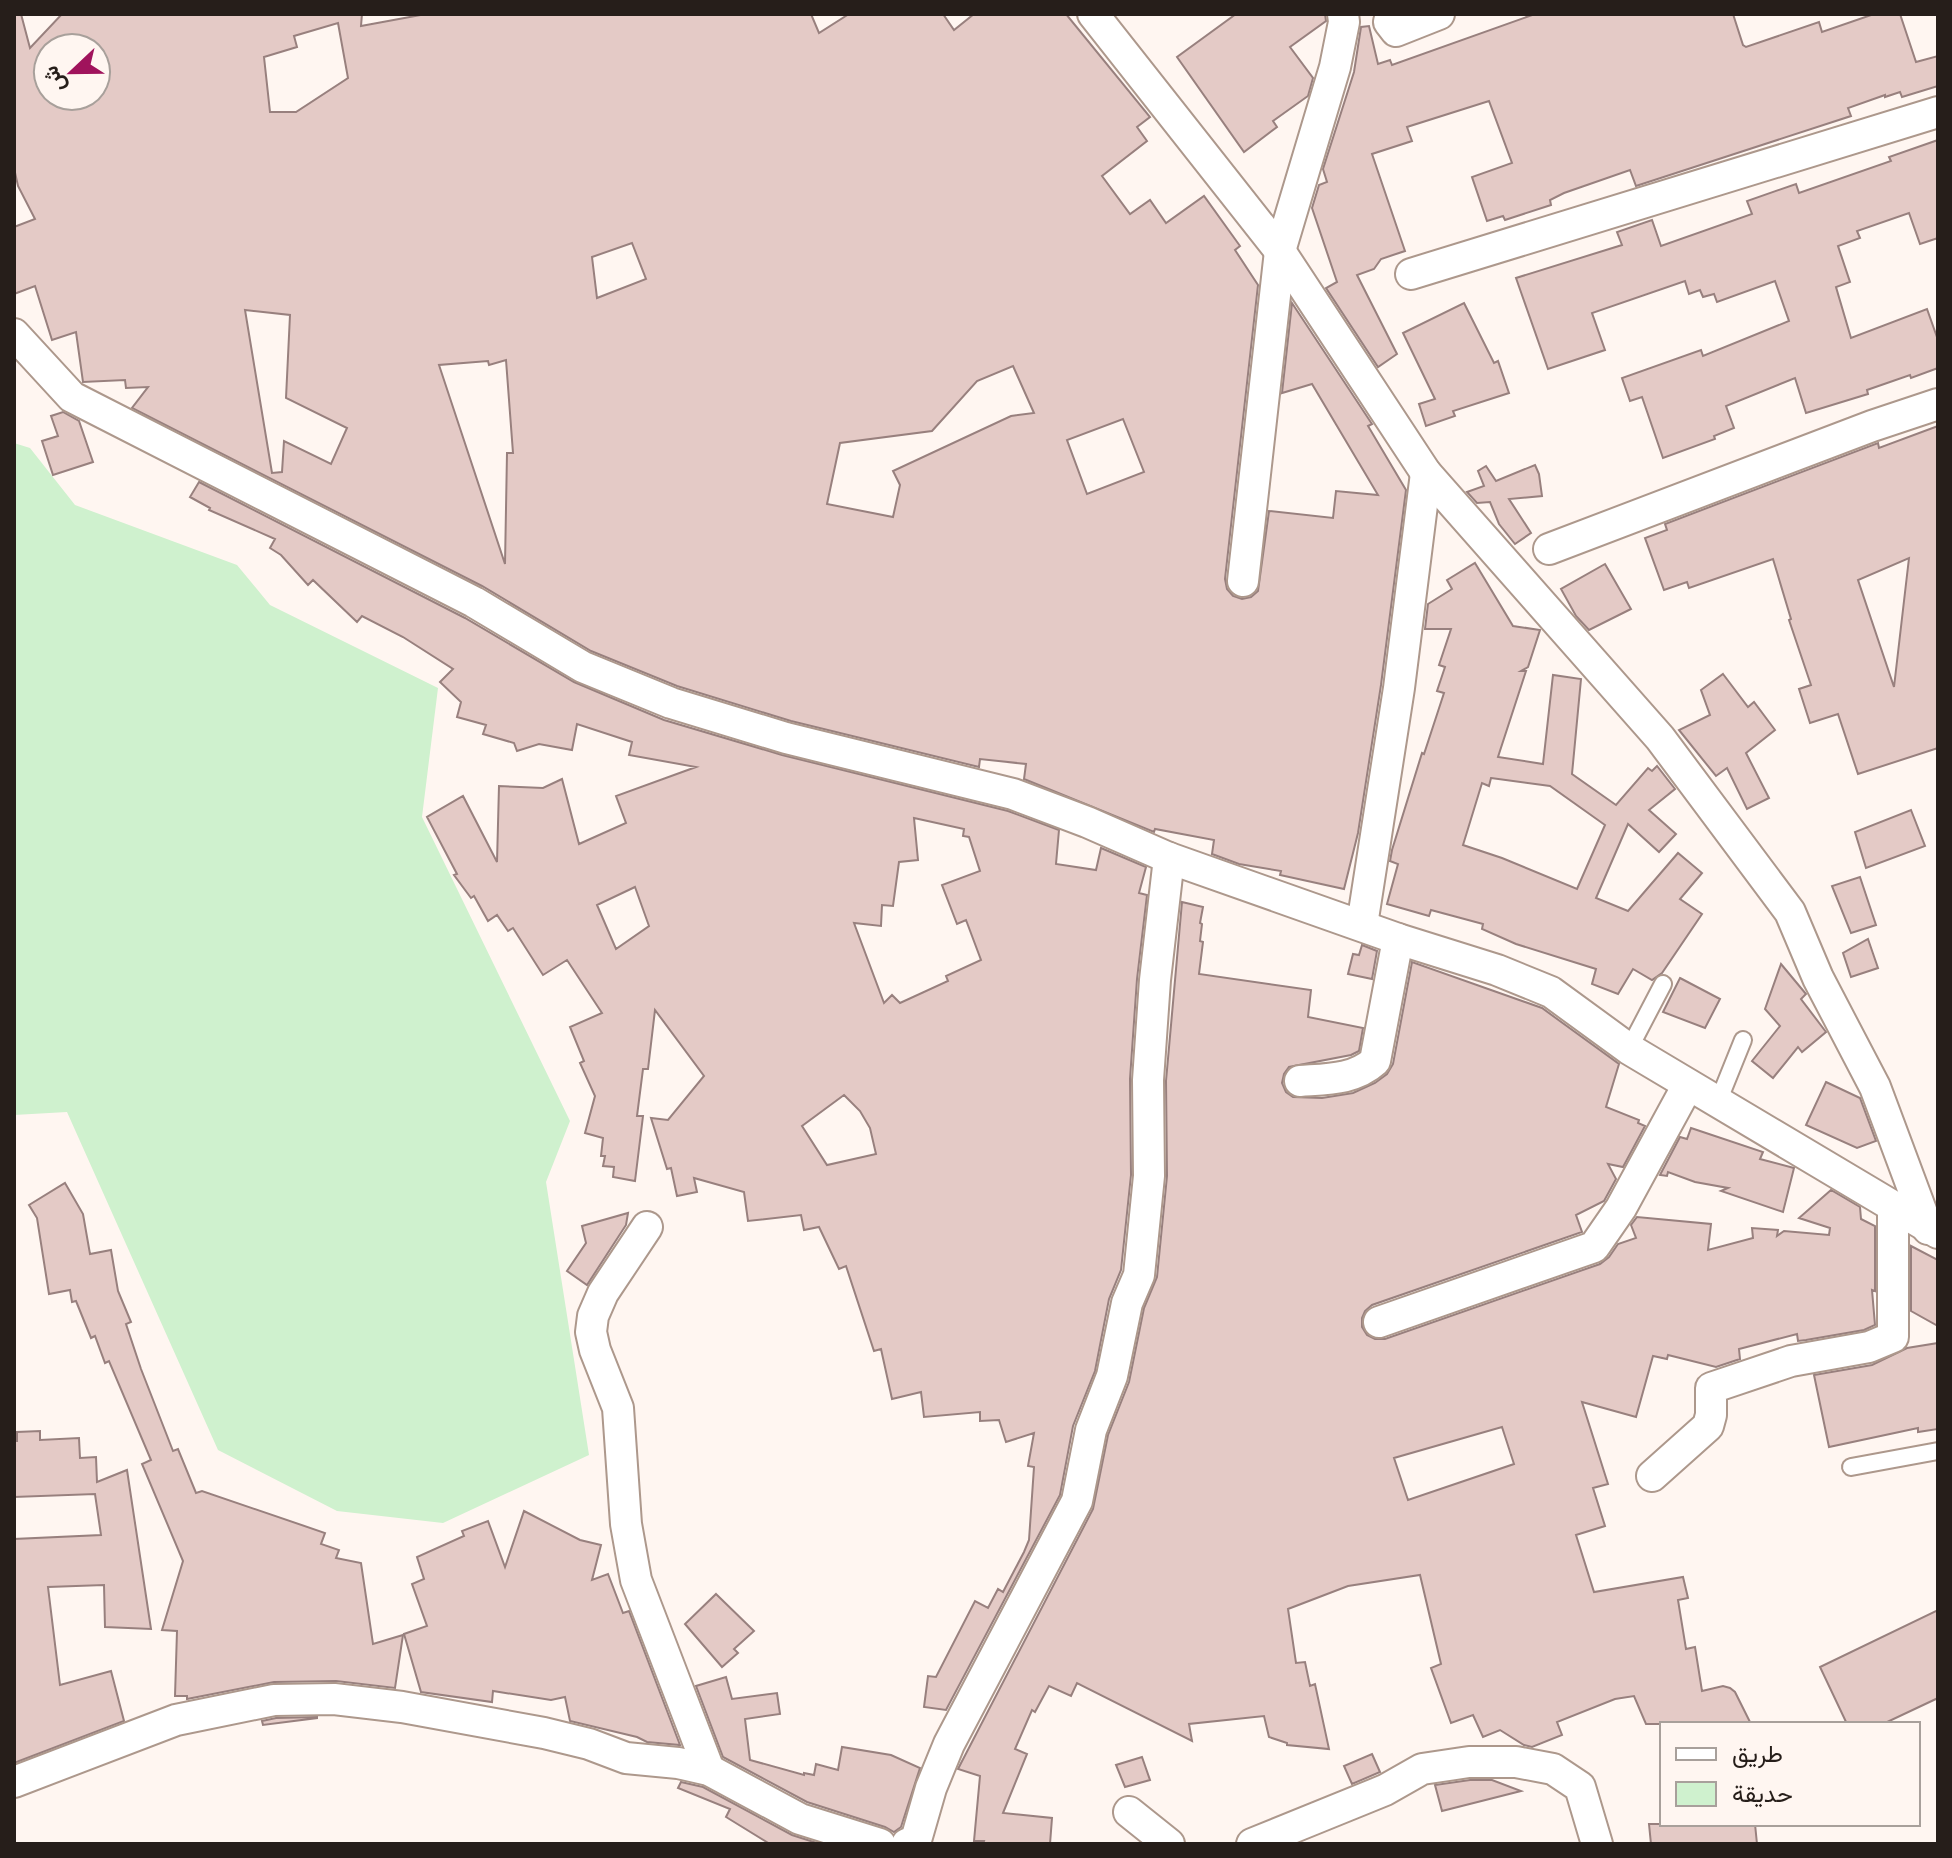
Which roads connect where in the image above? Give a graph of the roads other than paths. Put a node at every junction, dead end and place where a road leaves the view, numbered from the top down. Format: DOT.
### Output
graph roads {
  1 [pos="1093,14"];
  2 [pos="1343,14"];
  3 [pos="1391,14"];
  4 [pos="1439,14"];
  5 [pos="1938,112"];
  6 [pos="1280,251"];
  7 [pos="1411,274"];
  8 [pos="14,334"];
  9 [pos="1938,404"];
  10 [pos="1426,473"];
  11 [pos="1549,549"];
  12 [pos="1243,581"];
  13 [pos="1169,858"];
  14 [pos="1362,925"];
  15 [pos="1398,939"];
  16 [pos="1663,984"];
  17 [pos="1743,1040"];
  18 [pos="1629,1049"];
  19 [pos="1300,1081"];
  20 [pos="1688,1085"];
  21 [pos="1718,1102"];
  22 [pos="1893,1208"];
  23 [pos="647,1227"];
  24 [pos="1933,1231"];
  25 [pos="1379,1322"];
  26 [pos="1938,1451"];
  27 [pos="1851,1467"];
  28 [pos="1652,1476"];
  29 [pos="709,1770"];
  30 [pos="14,1782"];
  31 [pos="1129,1812"];
  32 [pos="880,1844"];
  33 [pos="907,1844"];
  34 [pos="1169,1844"];
  35 [pos="1252,1844"];
  36 [pos="1597,1844"];
  1 -- 6 [label="street"];
  2 -- 6 [label="street"];
  3 -- 4 [label="street"];
  5 -- 7 [label="street"];
  6 -- 10 [label="street"];
  6 -- 12 [label="street"];
  8 -- 13 [label="street"];
  9 -- 11 [label="street"];
  10 -- 14 [label="street"];
  10 -- 24 [label="street"];
  13 -- 14 [label="street"];
  13 -- 33 [label="street"];
  14 -- 15 [label="street"];
  15 -- 18 [label="street"];
  15 -- 19 [label="street"];
  16 -- 18 [label="lane"];
  17 -- 21 [label="lane"];
  18 -- 20 [label="street"];
  20 -- 21 [label="street"];
  20 -- 25 [label="street"];
  21 -- 22 [label="street"];
  22 -- 24 [label="street"];
  22 -- 28 [label="street"];
  23 -- 29 [label="street"];
  26 -- 27 [label="lane"];
  29 -- 30 [label="street"];
  29 -- 32 [label="street"];
  31 -- 34 [label="street"];
  35 -- 36 [label="street"];
}
